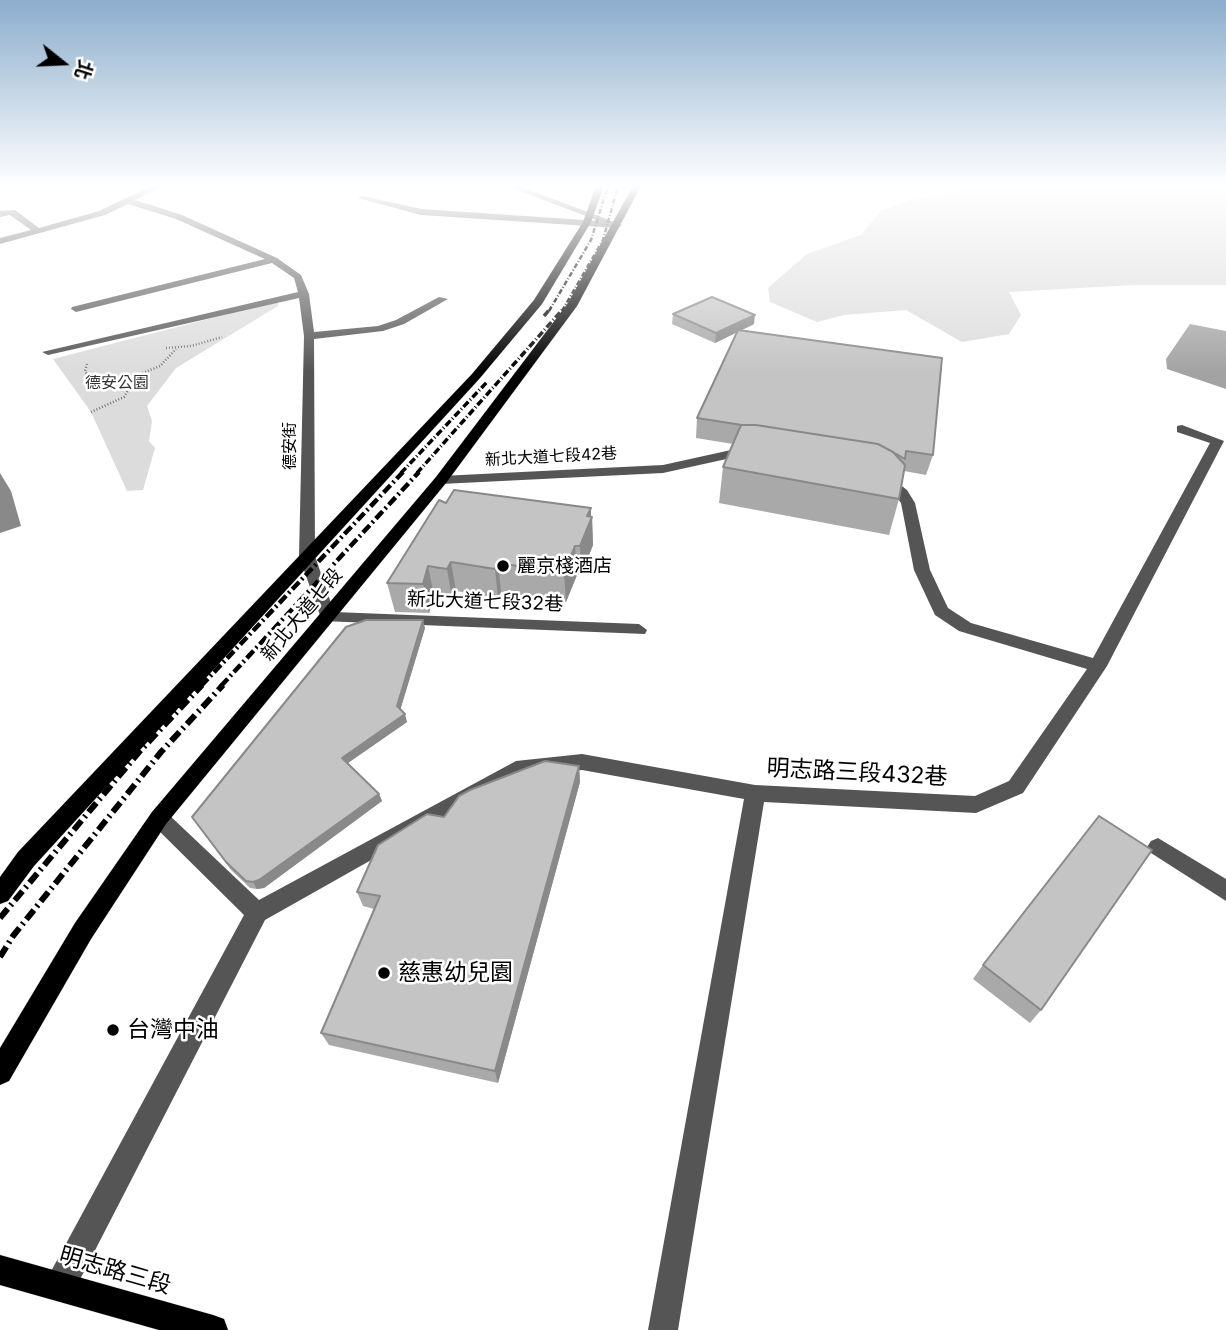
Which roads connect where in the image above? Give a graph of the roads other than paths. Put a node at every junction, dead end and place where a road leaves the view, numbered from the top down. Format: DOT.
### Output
graph roads {
  1 [pos="248,248"];
  2 [pos="570,248"];
  3 [pos="605,248"];
  4 [pos="274,260"];
  5 [pos="304,294"];
  6 [pos="443,299"];
  7 [pos="76,309"];
  8 [pos="309,336"];
  9 [pos="48,352"];
  10 [pos="1182,429"];
  11 [pos="765,456"];
  12 [pos="874,474"];
  13 [pos="441,480"];
  14 [pos="307,556"];
  15 [pos="328,617"];
  16 [pos="639,630"];
  17 [pos="1098,666"];
  18 [pos="755,793"];
  19 [pos="159,818"];
  20 [pos="1158,847"];
  21 [pos="1226,891"];
  22 [pos="0,894"];
  23 [pos="257,913"];
  24 [pos="0,1072"];
  25 [pos="0,1270"];
  26 [pos="60,1286"];
  27 [pos="213,1330"];
  28 [pos="663,1330"];
  1 -- 4 [label="street"];
  2 -- 14 [label="main road, 新北大道七段"];
  3 -- 13 [label="main road, 新北大道七段"];
  4 -- 5 [label="street"];
  4 -- 7 [label="street"];
  5 -- 8 [label="street, 德安街"];
  5 -- 9 [label="street"];
  6 -- 8 [label="street"];
  8 -- 14 [label="street, 德安街"];
  10 -- 17 [label="street, 明志路三段432巷"];
  11 -- 13 [label="street, 新北大道七段42巷"];
  12 -- 17 [label="street"];
  13 -- 15 [label="main road, 新北大道七段"];
  14 -- 15 [label="street, 德安街"];
  14 -- 22 [label="main road, 新北大道七段"];
  15 -- 16 [label="street, 新北大道七段32巷"];
  15 -- 19 [label="main road, 新北大道七段"];
  17 -- 18 [label="street, 明志路三段432巷"];
  18 -- 23 [label="street"];
  18 -- 28 [label="street, 明志路三段432巷"];
  19 -- 23 [label="street"];
  19 -- 24 [label="main road, 新北大道七段"];
  20 -- 21 [label="street"];
  23 -- 26 [label="street"];
  25 -- 26 [label="main road, 明志路三段"];
  26 -- 27 [label="main road, 明志路三段"];
}
